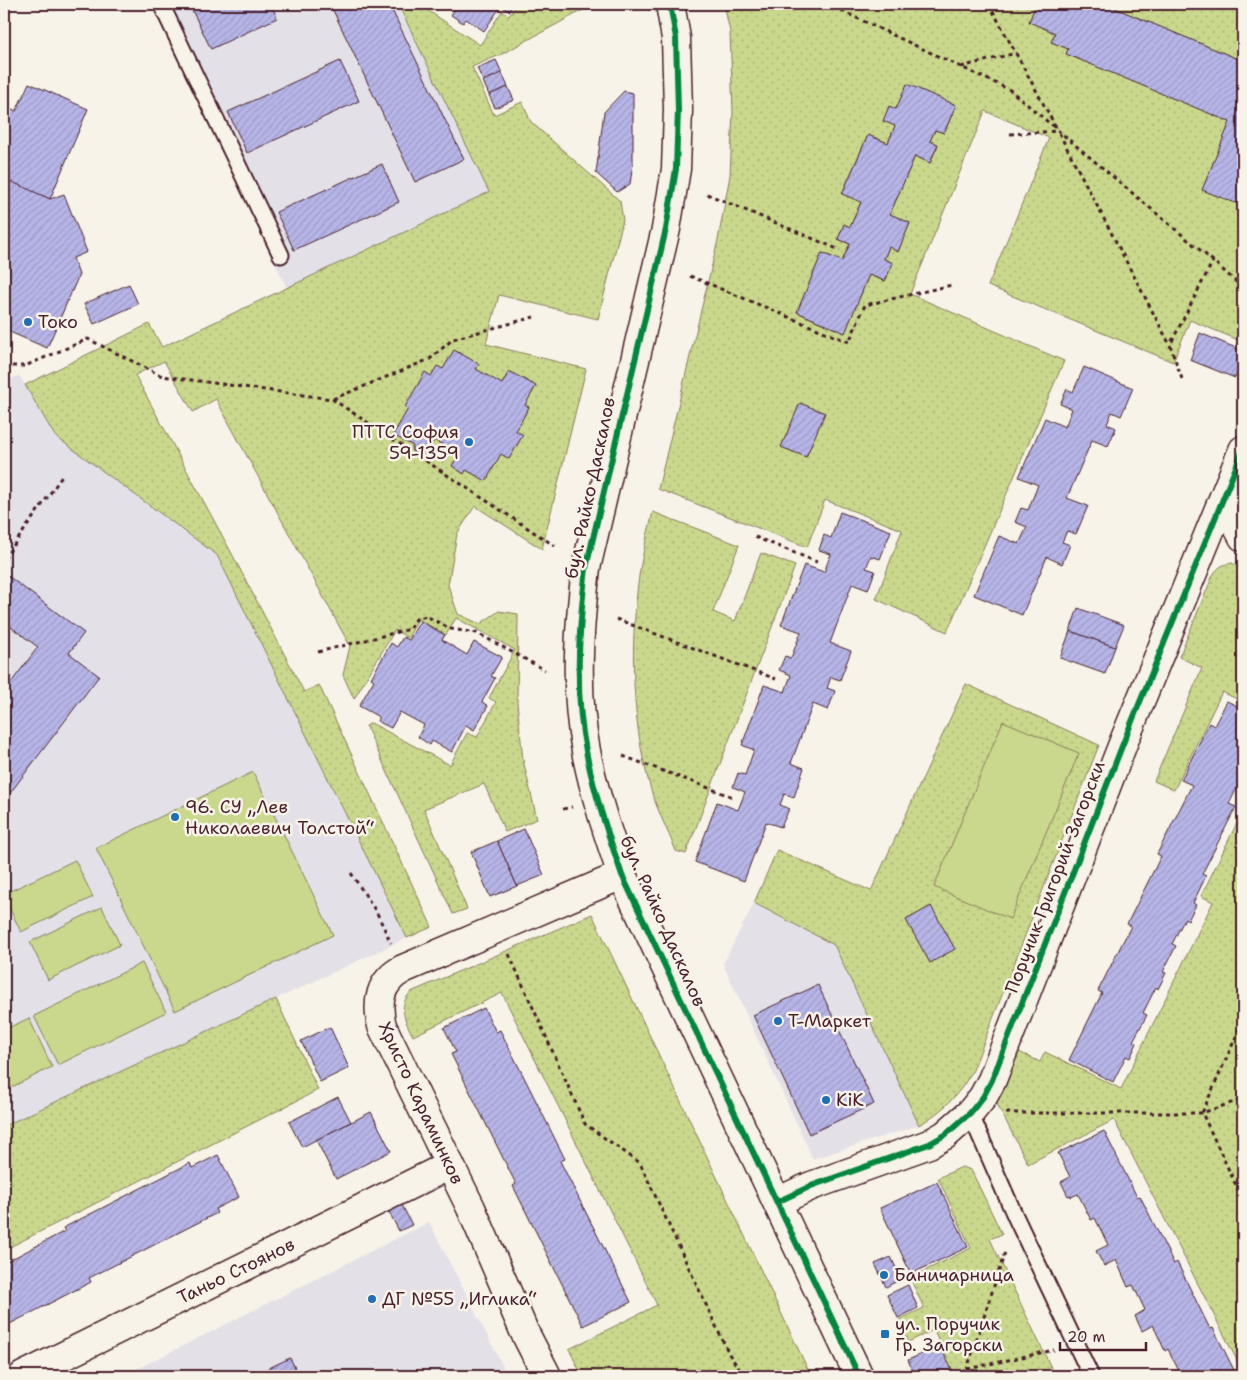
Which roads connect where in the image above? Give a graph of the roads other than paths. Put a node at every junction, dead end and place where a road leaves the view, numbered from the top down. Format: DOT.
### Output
graph roads {
  1 [pos="162,4"];
  2 [pos="670,4"];
  3 [pos="281,255"];
  4 [pos="1243,450"];
  5 [pos="1222,500"];
  6 [pos="1243,538"];
  7 [pos="622,875"];
  8 [pos="970,1113"];
  9 [pos="450,1165"];
  10 [pos="777,1202"];
  11 [pos="22,1376"];
  12 [pos="547,1376"];
  13 [pos="859,1376"];
  14 [pos="1090,1376"];
  1 -- 3 [label="lane"];
  2 -- 7 [label="street, бул. Райко Даскалов"];
  4 -- 5 [label="street, Поручик Григорий Загорски"];
  5 -- 6 [label="street"];
  5 -- 8 [label="street, Поручик Григорий Загорски"];
  7 -- 9 [label="street, Христо Караминков"];
  7 -- 10 [label="street, бул. Райко Даскалов"];
  8 -- 10 [label="street, Поручик Григорий Загорски"];
  8 -- 14 [label="lane"];
  9 -- 11 [label="street, Таньо Стоянов"];
  9 -- 12 [label="street, Христо Караминков"];
  10 -- 13 [label="street, бул. Райко Даскалов"];
}
